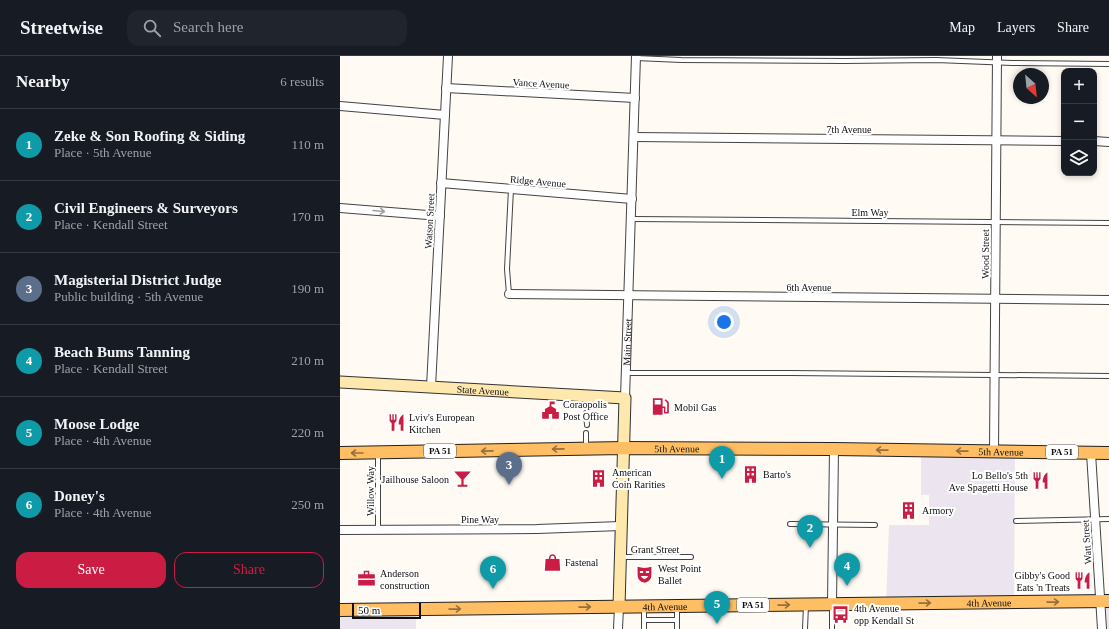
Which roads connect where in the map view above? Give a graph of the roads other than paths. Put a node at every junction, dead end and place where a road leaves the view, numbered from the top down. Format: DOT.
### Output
graph roads {
  1 [pos="448,56"];
  2 [pos="636,57"];
  3 [pos="997,59"];
  4 [pos="1109,64"];
  5 [pos="446,88"];
  6 [pos="635,98"];
  7 [pos="340,106"];
  8 [pos="445,115"];
  9 [pos="634,137"];
  10 [pos="996,140"];
  11 [pos="1061,141"];
  12 [pos="1097,141"];
  13 [pos="1109,142"];
  14 [pos="441,183"];
  15 [pos="511,189"];
  16 [pos="632,200"];
  17 [pos="340,208"];
  18 [pos="440,216"];
  19 [pos="632,218"];
  20 [pos="995,221"];
  21 [pos="1109,222"];
  22 [pos="509,294"];
  23 [pos="629,296"];
  24 [pos="995,299"];
  25 [pos="1109,300"];
  26 [pos="626,373"];
  27 [pos="994,375"];
  28 [pos="1109,376"];
  29 [pos="340,382"];
  30 [pos="431,387"];
  31 [pos="625,398"];
  32 [pos="586,413"];
  33 [pos="586,425"];
  34 [pos="586,433"];
  35 [pos="624,448"];
  36 [pos="586,449"];
  37 [pos="834,449"];
  38 [pos="994,451"];
  39 [pos="340,452"];
  40 [pos="378,453"];
  41 [pos="1091,453"];
  42 [pos="1109,453"];
  43 [pos="1095,520"];
  44 [pos="1109,520"];
  45 [pos="1016,521"];
  46 [pos="790,524"];
  47 [pos="833,524"];
  48 [pos="875,525"];
  49 [pos="621,526"];
  50 [pos="340,530"];
  51 [pos="378,530"];
  52 [pos="620,557"];
  53 [pos="691,557"];
  54 [pos="1105,601"];
  55 [pos="832,604"];
  56 [pos="806,605"];
  57 [pos="644,606"];
  58 [pos="677,606"];
  59 [pos="619,607"];
  60 [pos="340,610"];
  61 [pos="644,620"];
  62 [pos="677,620"];
  63 [pos="618,629"];
  64 [pos="644,629"];
  65 [pos="677,629"];
  66 [pos="805,629"];
  67 [pos="832,629"];
  68 [pos="1102,629"];
  1 -- 5 [label="street, Watson Street"];
  2 -- 3 [label="lane"];
  2 -- 6 [label="street, Main Street"];
  3 -- 4 [label="lane"];
  3 -- 10 [label="street, Wood Street"];
  5 -- 6 [label="street, Vance Avenue"];
  5 -- 8 [label="street, Watson Street"];
  6 -- 9 [label="street, Main Street"];
  7 -- 8 [label="street"];
  8 -- 14 [label="street, Watson Street"];
  9 -- 10 [label="street, 7th Avenue"];
  9 -- 16 [label="street, Main Street"];
  10 -- 11 [label="street, 7th Avenue"];
  10 -- 20 [label="street, Wood Street"];
  12 -- 13 [label="street"];
  14 -- 15 [label="street, Ridge Avenue"];
  14 -- 18 [label="street, Watson Street"];
  15 -- 16 [label="street, Ridge Avenue"];
  15 -- 22 [label="lane"];
  16 -- 19 [label="street, Main Street"];
  17 -- 18 [label="street, one-way"];
  18 -- 30 [label="street, Watson Street"];
  19 -- 20 [label="lane, Elm Way"];
  19 -- 23 [label="street, Main Street"];
  20 -- 21 [label="lane, Elm Way"];
  20 -- 24 [label="street, Wood Street"];
  22 -- 23 [label="street, 6th Avenue"];
  23 -- 24 [label="street, 6th Avenue"];
  23 -- 26 [label="street, Main Street"];
  24 -- 25 [label="street, 6th Avenue"];
  24 -- 27 [label="street, Wood Street"];
  26 -- 27 [label="lane"];
  26 -- 31 [label="street, Main Street"];
  27 -- 28 [label="lane"];
  27 -- 38 [label="street, Wood Street"];
  29 -- 30 [label="street, State Avenue"];
  30 -- 31 [label="street, State Avenue"];
  31 -- 35 [label="street, Main Street"];
  32 -- 33 [label="lane"];
  34 -- 36 [label="lane"];
  35 -- 36 [label="main road, 5th Avenue / PA 51"];
  35 -- 37 [label="main road, 5th Avenue / PA 51"];
  35 -- 49 [label="street, Main Street"];
  36 -- 40 [label="main road, 5th Avenue / PA 51, one-way"];
  38 -- 37 [label="main road, 5th Avenue / PA 51, one-way"];
  37 -- 47 [label="street"];
  38 -- 41 [label="main road, 5th Avenue / PA 51"];
  40 -- 39 [label="main road, 5th Avenue / PA 51, one-way"];
  40 -- 51 [label="lane, Willow Way"];
  41 -- 42 [label="main road, 5th Avenue / PA 51"];
  41 -- 43 [label="street, Watt Street"];
  43 -- 44 [label="lane"];
  43 -- 45 [label="lane"];
  43 -- 54 [label="street, Watt Street"];
  46 -- 47 [label="lane"];
  47 -- 48 [label="lane"];
  47 -- 55 [label="street"];
  49 -- 51 [label="street, Pine Way"];
  49 -- 52 [label="street, Main Street"];
  50 -- 51 [label="street, Pine Way"];
  52 -- 53 [label="lane, Grant Street"];
  52 -- 59 [label="street, Main Street"];
  55 -- 54 [label="main road, 4th Avenue / PA 51, one-way"];
  54 -- 68 [label="street, Watt Street"];
  55 -- 56 [label="main road, 4th Avenue / PA 51"];
  55 -- 67 [label="lane"];
  58 -- 56 [label="main road, 4th Avenue / PA 51, one-way"];
  56 -- 66 [label="lane"];
  57 -- 58 [label="main road, 4th Avenue / PA 51"];
  57 -- 59 [label="main road, 4th Avenue / PA 51"];
  57 -- 61 [label="lane"];
  58 -- 62 [label="lane"];
  60 -- 59 [label="main road, 4th Avenue / PA 51, one-way"];
  59 -- 63 [label="street, Main Street"];
  61 -- 62 [label="lane"];
  61 -- 64 [label="lane"];
  62 -- 65 [label="lane"];
}
